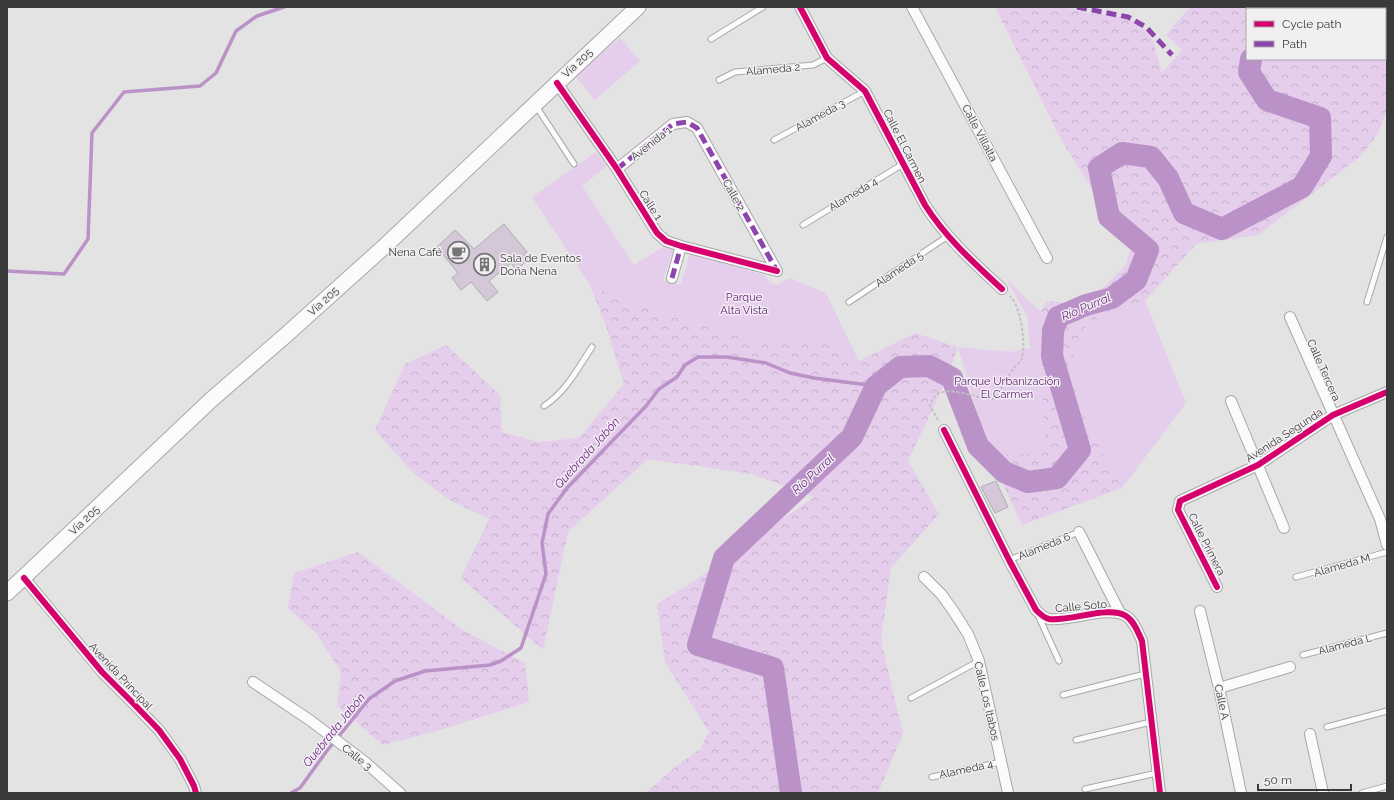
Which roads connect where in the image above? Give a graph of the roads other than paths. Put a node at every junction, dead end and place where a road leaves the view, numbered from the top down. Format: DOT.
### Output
graph roads {
  1 [pos="638,7"];
  2 [pos="763,7"];
  3 [pos="800,7"];
  4 [pos="912,7"];
  5 [pos="711,39"];
  6 [pos="827,58"];
  7 [pos="719,80"];
  8 [pos="557,83"];
  9 [pos="865,90"];
  10 [pos="534,104"];
  11 [pos="687,122"];
  12 [pos="774,140"];
  13 [pos="574,164"];
  14 [pos="903,164"];
  15 [pos="617,169"];
  16 [pos="803,225"];
  17 [pos="948,236"];
  18 [pos="1387,237"];
  19 [pos="680,246"];
  20 [pos="1047,258"];
  21 [pos="777,271"];
  22 [pos="672,278"];
  23 [pos="1002,289"];
  24 [pos="849,302"];
  25 [pos="1367,302"];
  26 [pos="1290,317"];
  27 [pos="592,347"];
  28 [pos="1387,392"];
  29 [pos="1231,401"];
  30 [pos="544,406"];
  31 [pos="1333,415"];
  32 [pos="944,430"];
  33 [pos="1258,465"];
  34 [pos="1178,510"];
  35 [pos="1383,517"];
  36 [pos="1284,528"];
  37 [pos="1079,532"];
  38 [pos="1387,545"];
  39 [pos="1387,552"];
  40 [pos="1010,560"];
  41 [pos="924,577"];
  42 [pos="24,578"];
  43 [pos="1296,578"];
  44 [pos="1217,587"];
  45 [pos="7,593"];
  46 [pos="1036,610"];
  47 [pos="1200,611"];
  48 [pos="1120,613"];
  49 [pos="1387,633"];
  50 [pos="1303,655"];
  51 [pos="979,661"];
  52 [pos="1059,661"];
  53 [pos="1290,667"];
  54 [pos="1145,674"];
  55 [pos="253,682"];
  56 [pos="1219,688"];
  57 [pos="1063,695"];
  58 [pos="911,698"];
  59 [pos="1387,711"];
  60 [pos="1151,722"];
  61 [pos="1327,727"];
  62 [pos="1310,734"];
  63 [pos="1076,740"];
  64 [pos="1001,762"];
  65 [pos="1156,773"];
  66 [pos="932,777"];
  67 [pos="1387,786"];
  68 [pos="1085,789"];
  69 [pos="196,793"];
  70 [pos="400,793"];
  71 [pos="1008,793"];
  72 [pos="1160,793"];
  73 [pos="1241,793"];
  74 [pos="1323,793"];
  75 [pos="1362,793"];
  1 -- 8 [label="main road, Vía 205"];
  2 -- 5 [label="lane"];
  3 -- 6 [label="street, Calle El Carmen"];
  4 -- 20 [label="street, Calle Villalta"];
  6 -- 7 [label="lane, Alameda 2"];
  6 -- 9 [label="street, Calle El Carmen"];
  8 -- 10 [label="main road, Vía 205"];
  8 -- 15 [label="street, Calle 1"];
  9 -- 12 [label="lane, Alameda 3"];
  9 -- 14 [label="street, Calle El Carmen"];
  10 -- 13 [label="lane"];
  10 -- 42 [label="main road, Vía 205"];
  11 -- 15 [label="street, Avenida 1"];
  11 -- 21 [label="street, Calle 2"];
  14 -- 16 [label="lane, Alameda 4"];
  14 -- 17 [label="street, Calle El Carmen"];
  15 -- 19 [label="street, Calle 1"];
  17 -- 23 [label="street, Calle El Carmen"];
  17 -- 24 [label="lane, Alameda 5"];
  18 -- 25 [label="lane"];
  19 -- 21 [label="street, Calle 1"];
  19 -- 22 [label="street"];
  26 -- 31 [label="street, Calle Tercera"];
  27 -- 30 [label="lane"];
  28 -- 31 [label="street, Avenida Segunda"];
  29 -- 33 [label="street"];
  31 -- 33 [label="street, Avenida Segunda"];
  31 -- 35 [label="street, Calle Tercera"];
  32 -- 40 [label="street"];
  33 -- 34 [label="street, Avenida Segunda"];
  33 -- 36 [label="street"];
  34 -- 44 [label="street, Calle Primera"];
  35 -- 38 [label="street, Calle Tercera"];
  37 -- 40 [label="lane, Alameda 6"];
  37 -- 48 [label="street"];
  39 -- 43 [label="lane, Alameda M"];
  40 -- 46 [label="street"];
  41 -- 51 [label="street, Calle Los Itabos"];
  42 -- 45 [label="main road, Vía 205"];
  42 -- 69 [label="street, Avenida Principal"];
  46 -- 48 [label="street, Calle Soto"];
  46 -- 52 [label="lane"];
  47 -- 56 [label="street, Calle A"];
  48 -- 54 [label="street, Calle Soto"];
  49 -- 50 [label="lane, Alameda L"];
  51 -- 58 [label="lane"];
  51 -- 64 [label="street, Calle Los Itabos"];
  53 -- 56 [label="street"];
  54 -- 57 [label="lane"];
  54 -- 60 [label="street, Calle Soto"];
  55 -- 70 [label="street, Calle 3"];
  56 -- 73 [label="street, Calle A"];
  59 -- 61 [label="lane"];
  60 -- 63 [label="lane"];
  60 -- 65 [label="street, Calle Soto"];
  62 -- 74 [label="street"];
  64 -- 66 [label="lane, Alameda 4"];
  64 -- 71 [label="street, Calle Los Itabos"];
  65 -- 68 [label="lane"];
  65 -- 72 [label="street, Calle Soto"];
  67 -- 75 [label="lane"];
}
